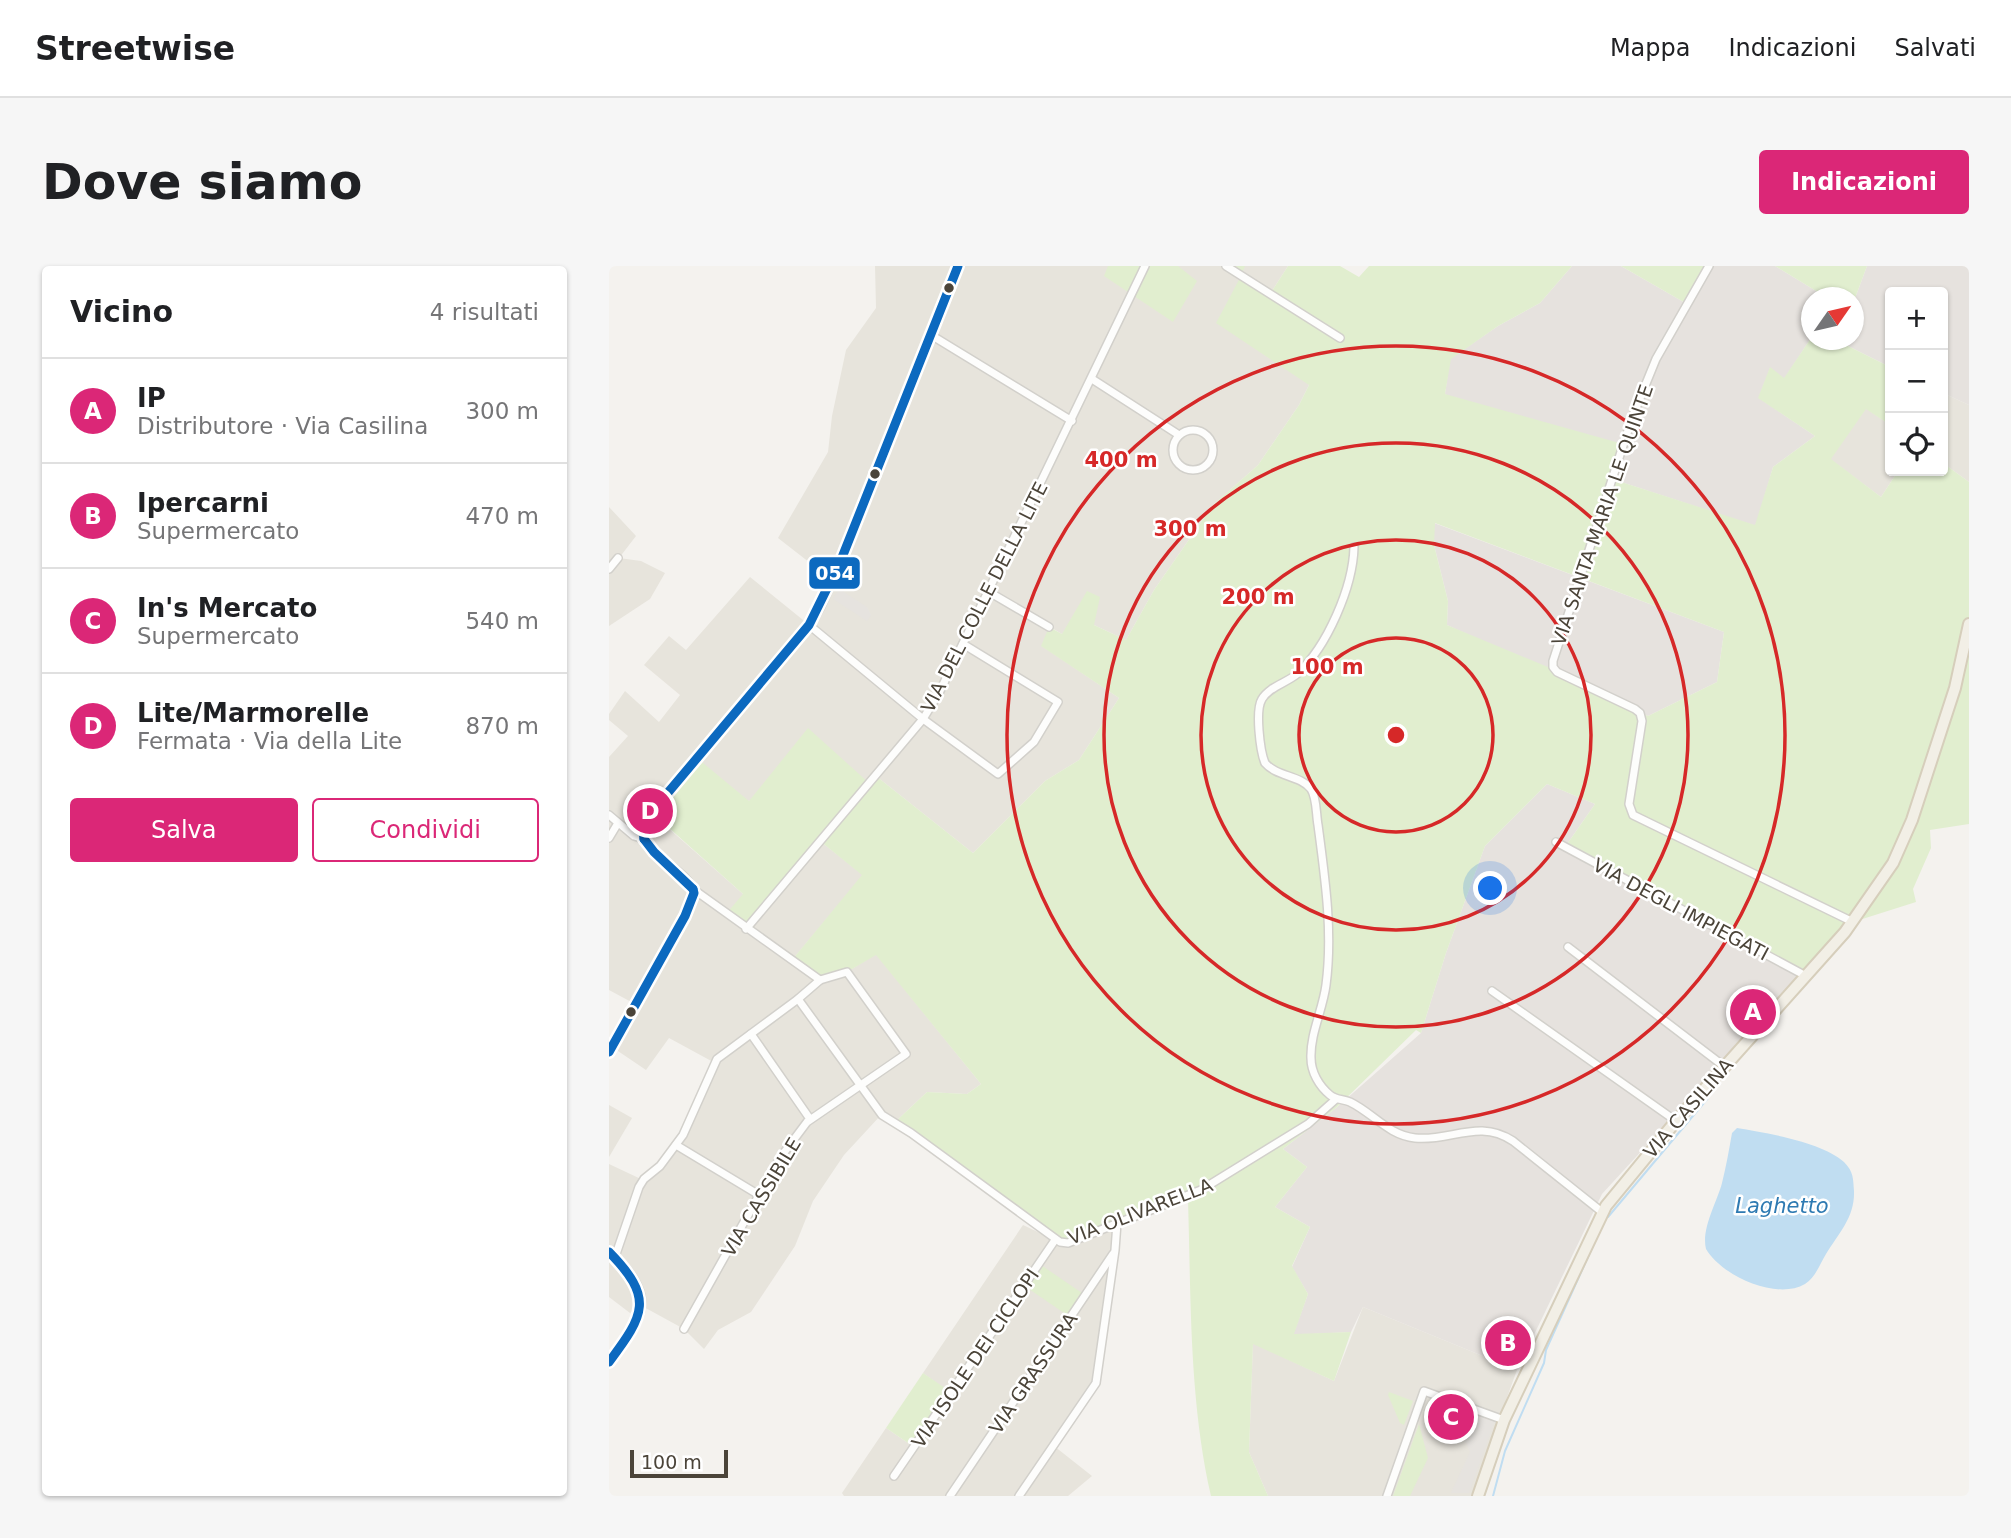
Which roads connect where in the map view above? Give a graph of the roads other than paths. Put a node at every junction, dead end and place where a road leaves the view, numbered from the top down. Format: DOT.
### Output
graph roads {
  1 [pos="958,266"];
  2 [pos="1145,266"];
  3 [pos="1226,266"];
  4 [pos="1709,266"];
  5 [pos="931,335"];
  6 [pos="1340,338"];
  7 [pos="1092,379"];
  8 [pos="1072,421"];
  9 [pos="1179,435"];
  10 [pos="1354,547"];
  11 [pos="618,558"];
  12 [pos="609,569"];
  13 [pos="989,592"];
  14 [pos="1969,624"];
  15 [pos="809,625"];
  16 [pos="1049,627"];
  17 [pos="963,644"];
  18 [pos="923,719"];
  19 [pos="609,815"];
  20 [pos="618,823"];
  21 [pos="609,838"];
  22 [pos="644,839"];
  23 [pos="1556,842"];
  24 [pos="692,888"];
  25 [pos="1853,922"];
  26 [pos="746,929"];
  27 [pos="1568,947"];
  28 [pos="1806,976"];
  29 [pos="820,980"];
  30 [pos="1492,991"];
  31 [pos="798,999"];
  32 [pos="751,1034"];
  33 [pos="609,1052"];
  34 [pos="1725,1067"];
  35 [pos="860,1086"];
  36 [pos="1336,1099"];
  37 [pos="810,1119"];
  38 [pos="1676,1121"];
  39 [pos="676,1145"];
  40 [pos="759,1195"];
  41 [pos="1602,1212"];
  42 [pos="1117,1223"];
  43 [pos="1055,1240"];
  44 [pos="1115,1250"];
  45 [pos="612,1254"];
  46 [pos="684,1329"];
  47 [pos="609,1362"];
  48 [pos="1504,1420"];
  49 [pos="894,1476"];
  50 [pos="950,1496"];
  51 [pos="1019,1496"];
  52 [pos="1387,1496"];
  53 [pos="1478,1496"];
  1 -- 5 [label="street"];
  2 -- 7 [label="street, VIA DEL COLLE DELLA LITE"];
  3 -- 6 [label="street"];
  4 -- 25 [label="street, VIA SANTA MARIA LE QUINTE"];
  5 -- 8 [label="street"];
  5 -- 15 [label="street"];
  7 -- 8 [label="street, VIA DEL COLLE DELLA LITE"];
  7 -- 9 [label="street"];
  8 -- 13 [label="street, VIA DEL COLLE DELLA LITE"];
  9 -- 9 [label="street"];
  10 -- 36 [label="street"];
  11 -- 12 [label="street"];
  13 -- 16 [label="street"];
  13 -- 17 [label="street, VIA DEL COLLE DELLA LITE"];
  14 -- 25 [label="main road, VIA CASILINA"];
  15 -- 18 [label="street"];
  15 -- 22 [label="street"];
  17 -- 18 [label="street, VIA DEL COLLE DELLA LITE"];
  17 -- 18 [label="street"];
  18 -- 26 [label="street, VIA DEL COLLE DELLA LITE"];
  19 -- 20 [label="street"];
  20 -- 21 [label="street"];
  20 -- 22 [label="street"];
  22 -- 24 [label="street"];
  23 -- 28 [label="street, VIA DEGLI IMPIEGATI"];
  24 -- 26 [label="street"];
  24 -- 33 [label="street"];
  25 -- 28 [label="main road, VIA CASILINA"];
  26 -- 29 [label="street"];
  27 -- 34 [label="street"];
  28 -- 34 [label="main road, VIA CASILINA"];
  29 -- 31 [label="street"];
  29 -- 35 [label="street, VIA CASSIBILE"];
  30 -- 38 [label="street"];
  31 -- 32 [label="street"];
  31 -- 35 [label="street, VIA OLIVARELLA"];
  32 -- 37 [label="street"];
  32 -- 39 [label="street"];
  34 -- 38 [label="main road, VIA CASILINA"];
  35 -- 37 [label="street, VIA CASSIBILE"];
  35 -- 43 [label="street, VIA OLIVARELLA"];
  36 -- 41 [label="street"];
  36 -- 42 [label="street, VIA OLIVARELLA"];
  37 -- 40 [label="street, VIA CASSIBILE"];
  38 -- 41 [label="main road, VIA CASILINA"];
  39 -- 40 [label="street"];
  39 -- 45 [label="street"];
  40 -- 46 [label="street, VIA CASSIBILE"];
  41 -- 48 [label="main road, VIA CASILINA"];
  42 -- 43 [label="street, VIA OLIVARELLA"];
  42 -- 44 [label="street"];
  43 -- 49 [label="street, VIA ISOLE DEI CICLOPI"];
  44 -- 50 [label="street, VIA GRASSURA"];
  44 -- 51 [label="street"];
  45 -- 47 [label="street"];
  48 -- 52 [label="street"];
  48 -- 53 [label="main road, VIA CASILINA"];
}
